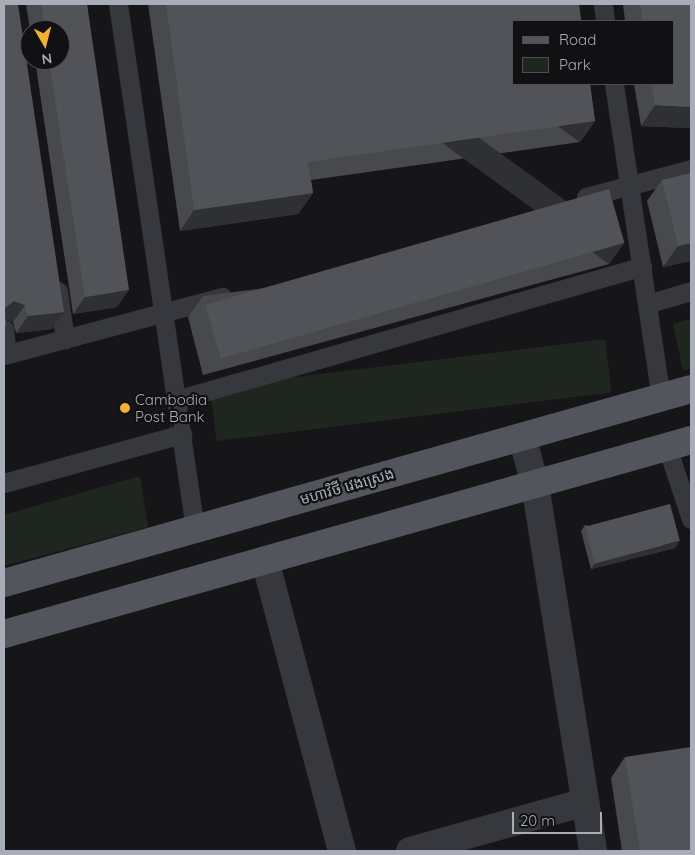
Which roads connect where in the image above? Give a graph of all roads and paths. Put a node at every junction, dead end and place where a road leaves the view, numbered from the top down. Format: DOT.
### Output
graph roads {
  1 [pos="118,4"];
  2 [pos="602,4"];
  3 [pos="605,20"];
  4 [pos="614,85"];
  5 [pos="691,169"];
  6 [pos="629,186"];
  7 [pos="572,201"];
  8 [pos="642,266"];
  9 [pos="55,270"];
  10 [pos="691,291"];
  11 [pos="240,292"];
  12 [pos="647,304"];
  13 [pos="164,312"];
  14 [pos="4,329"];
  15 [pos="65,339"];
  16 [pos="6,354"];
  17 [pos="691,388"];
  18 [pos="661,397"];
  19 [pos="176,400"];
  20 [pos="182,434"];
  21 [pos="522,437"];
  22 [pos="679,443"];
  23 [pos="4,483"];
  24 [pos="534,484"];
  25 [pos="691,519"];
  26 [pos="195,529"];
  27 [pos="265,560"];
  28 [pos="4,583"];
  29 [pos="4,634"];
  30 [pos="585,802"];
  31 [pos="342,851"];
  32 [pos="410,851"];
  33 [pos="593,851"];
  1 -- 13 [label="lane"];
  2 -- 3 [label="lane"];
  4 -- 6 [label="lane"];
  5 -- 6 [label="lane"];
  6 -- 7 [label="lane"];
  6 -- 8 [label="lane"];
  8 -- 12 [label="lane"];
  8 -- 19 [label="lane"];
  9 -- 15 [label="lane"];
  10 -- 12 [label="lane"];
  11 -- 13 [label="lane"];
  12 -- 18 [label="lane"];
  13 -- 15 [label="lane"];
  13 -- 19 [label="lane"];
  14 -- 16 [label="lane"];
  15 -- 16 [label="lane"];
  17 -- 18 [label="main road, មហាវិថី វេងស្រេង"];
  18 -- 21 [label="main road, មហាវិថី វេងស្រេង"];
  19 -- 20 [label="lane"];
  20 -- 23 [label="lane"];
  20 -- 26 [label="lane"];
  21 -- 24 [label="street"];
  21 -- 26 [label="main road, មហាវិថី វេងស្រេង"];
  22 -- 24 [label="main road"];
  22 -- 25 [label="lane"];
  24 -- 27 [label="main road"];
  24 -- 30 [label="street"];
  26 -- 28 [label="main road, មហាវិថី វេងស្រេង"];
  27 -- 29 [label="main road"];
  27 -- 31 [label="street"];
  30 -- 32 [label="street"];
  30 -- 33 [label="street"];
}
